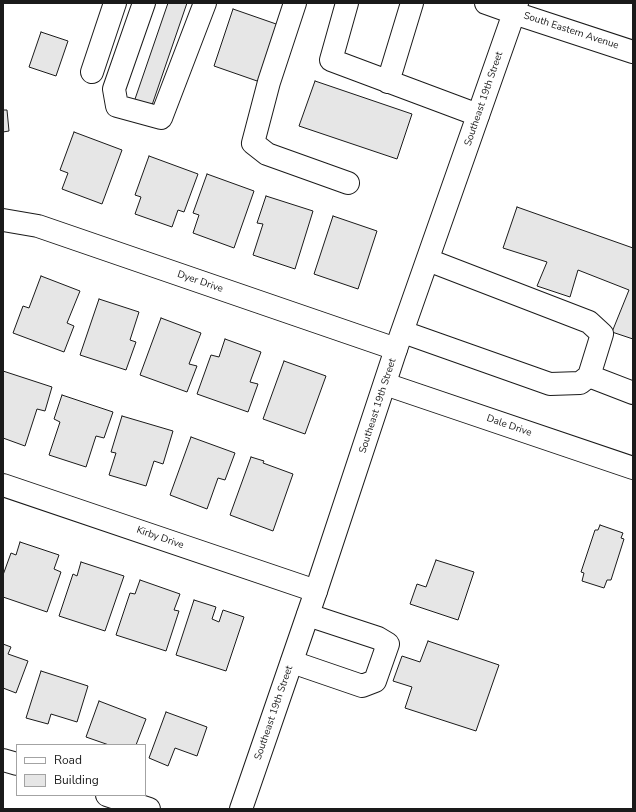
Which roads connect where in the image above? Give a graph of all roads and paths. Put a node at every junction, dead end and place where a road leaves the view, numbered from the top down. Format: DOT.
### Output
graph roads {
  1 [pos="115,3"];
  2 [pos="144,3"];
  3 [pos="206,3"];
  4 [pos="295,3"];
  5 [pos="347,3"];
  6 [pos="412,3"];
  7 [pos="486,3"];
  8 [pos="516,8"];
  9 [pos="633,52"];
  10 [pos="92,72"];
  11 [pos="388,82"];
  12 [pos="478,115"];
  13 [pos="348,183"];
  14 [pos="3,220"];
  15 [pos="428,260"];
  16 [pos="400,341"];
  17 [pos="589,376"];
  18 [pos="385,384"];
  19 [pos="633,393"];
  20 [pos="633,468"];
  21 [pos="3,485"];
  22 [pos="316,591"];
  23 [pos="308,615"];
  24 [pos="292,662"];
  25 [pos="3,760"];
  26 [pos="16,764"];
  27 [pos="111,796"];
  28 [pos="149,809"];
  29 [pos="241,809"];
  1 -- 10 [label="street"];
  2 -- 3 [label="street"];
  4 -- 13 [label="street"];
  5 -- 11 [label="street"];
  6 -- 11 [label="street"];
  7 -- 8 [label="street, South Eastern Avenue"];
  8 -- 9 [label="street, South Eastern Avenue"];
  8 -- 12 [label="street, Southeast 19th Street"];
  11 -- 12 [label="street"];
  12 -- 15 [label="street, Southeast 19th Street"];
  14 -- 16 [label="street, Dyer Drive"];
  15 -- 16 [label="street, Southeast 19th Street"];
  15 -- 17 [label="street"];
  16 -- 17 [label="street, Dyer Drive"];
  16 -- 18 [label="street, Southeast 19th Street"];
  17 -- 19 [label="street"];
  18 -- 20 [label="street, Dale Drive"];
  18 -- 22 [label="street, Southeast 19th Street"];
  21 -- 22 [label="street, Kirby Drive"];
  22 -- 23 [label="street, Southeast 19th Street"];
  23 -- 24 [label="street, Southeast 19th Street"];
  23 -- 24 [label="street"];
  24 -- 29 [label="street, Southeast 19th Street"];
  25 -- 26 [label="street"];
  27 -- 28 [label="street"];
}
